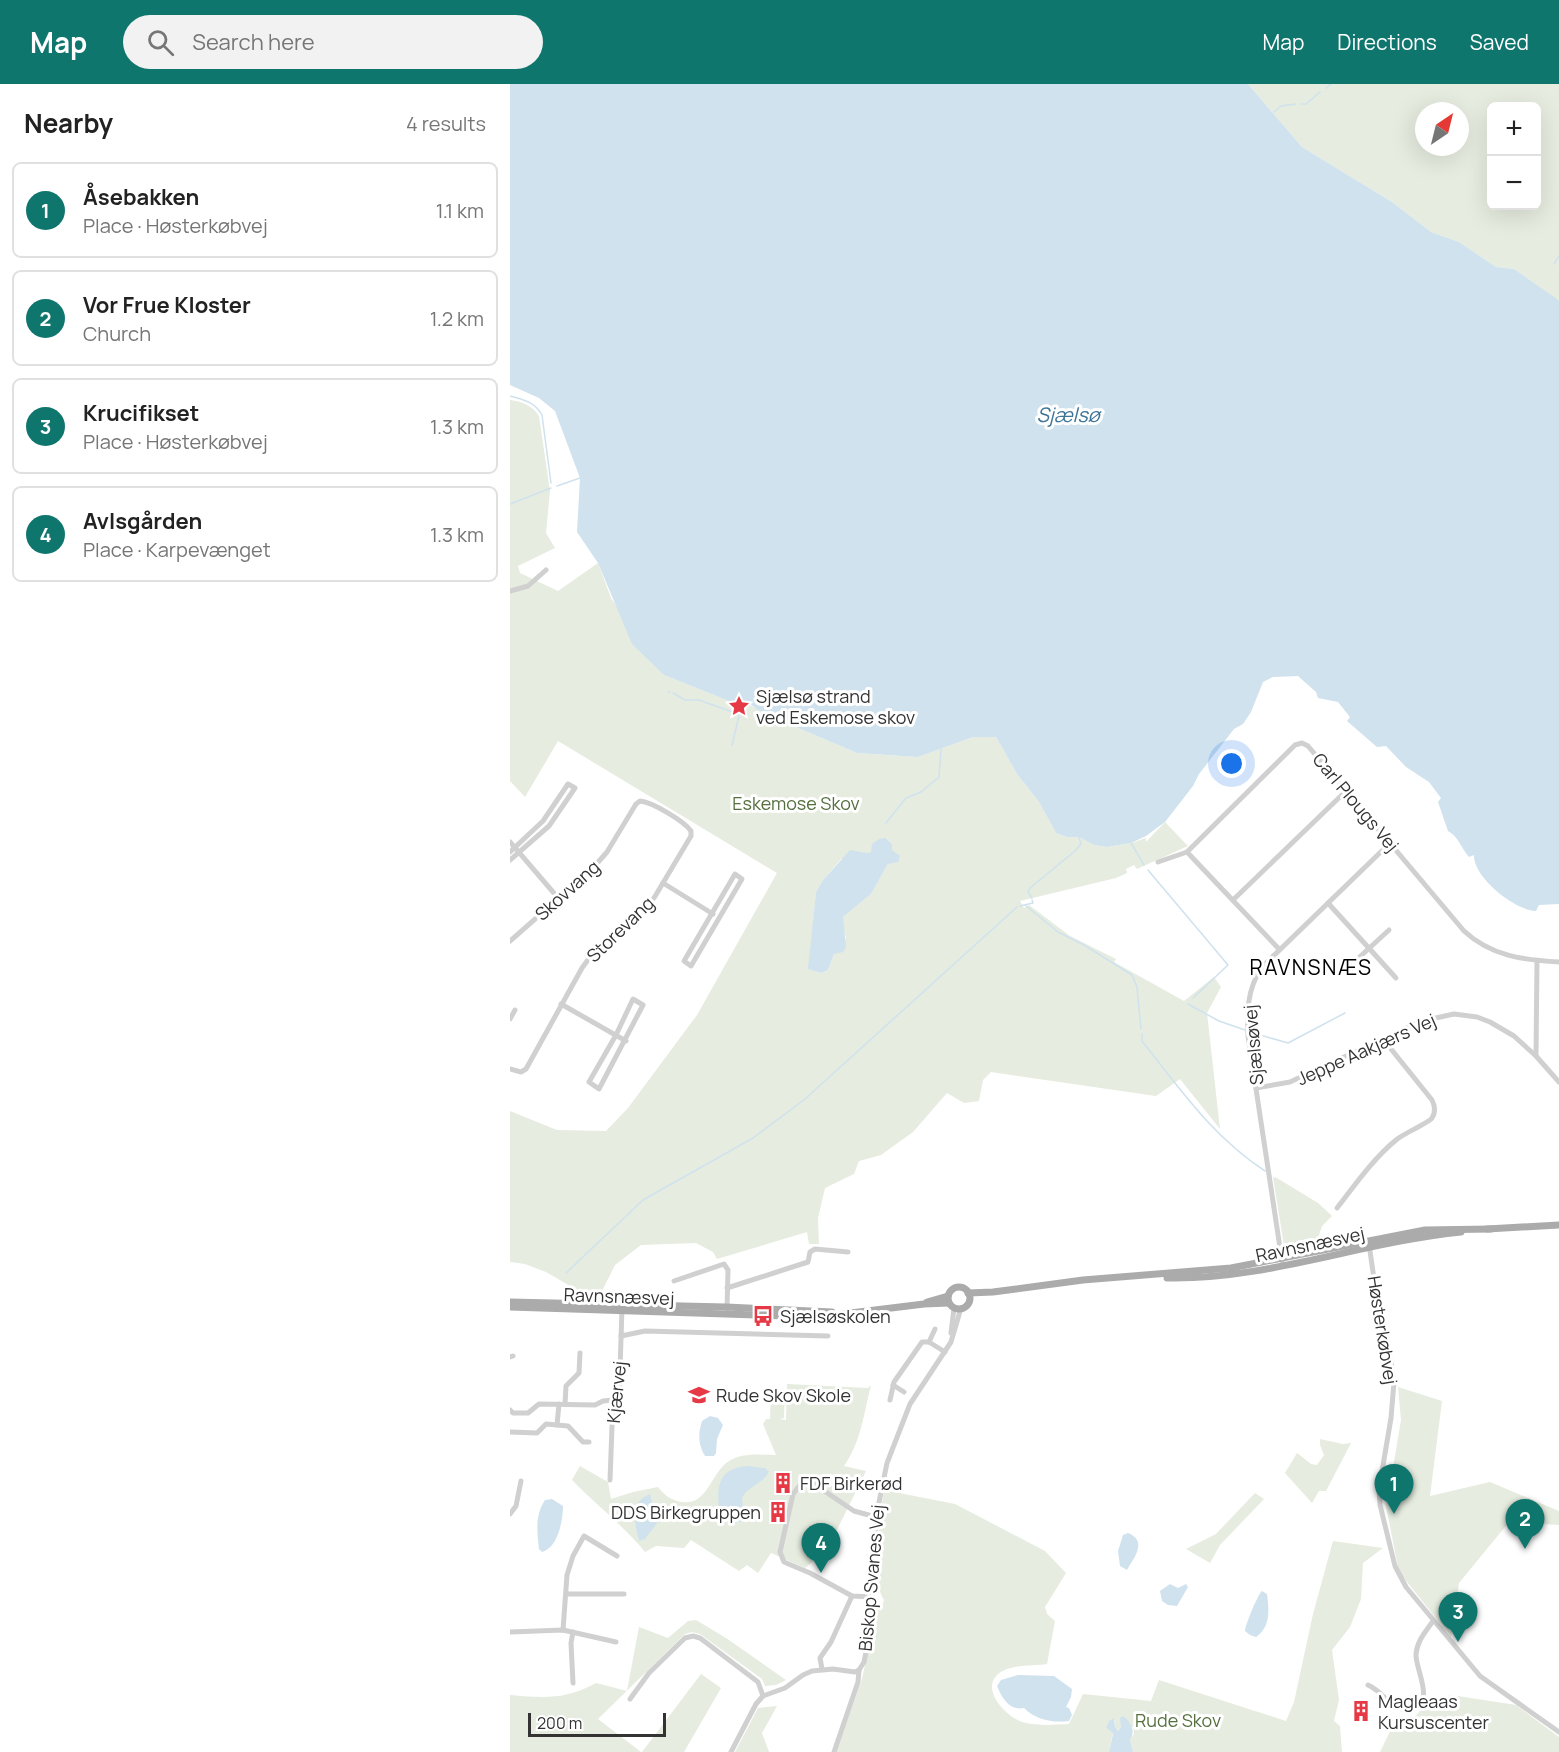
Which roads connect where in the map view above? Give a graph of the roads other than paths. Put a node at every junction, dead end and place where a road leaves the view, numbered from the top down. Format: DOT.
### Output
graph roads {
  1 [pos="546,570"];
  2 [pos="510,591"];
  3 [pos="1346,792"];
  4 [pos="668,814"];
  5 [pos="510,842"];
  6 [pos="1390,843"];
  7 [pos="514,851"];
  8 [pos="1186,852"];
  9 [pos="510,860"];
  10 [pos="1158,862"];
  11 [pos="663,883"];
  12 [pos="559,899"];
  13 [pos="1233,900"];
  14 [pos="1328,903"];
  15 [pos="712,913"];
  16 [pos="720,917"];
  17 [pos="1389,930"];
  18 [pos="510,941"];
  19 [pos="1370,948"];
  20 [pos="1280,949"];
  21 [pos="1537,961"];
  22 [pos="1559,962"];
  23 [pos="1352,964"];
  24 [pos="1396,978"];
  25 [pos="561,1004"];
  26 [pos="515,1010"];
  27 [pos="510,1019"];
  28 [pos="616,1035"];
  29 [pos="1383,1040"];
  30 [pos="626,1041"];
  31 [pos="1536,1056"];
  32 [pos="510,1069"];
  33 [pos="1559,1082"];
  34 [pos="1256,1088"];
  35 [pos="1337,1208"];
  36 [pos="1559,1225"];
  37 [pos="1369,1243"];
  38 [pos="848,1252"];
  39 [pos="1283,1262"];
  40 [pos="674,1281"];
  41 [pos="727,1288"];
  42 [pos="969,1297"];
  43 [pos="510,1302"];
  44 [pos="953,1304"];
  45 [pos="510,1307"];
  46 [pos="622,1308"];
  47 [pos="727,1311"];
  48 [pos="935,1329"];
  49 [pos="621,1336"];
  50 [pos="828,1336"];
  51 [pos="929,1342"];
  52 [pos="945,1352"];
  53 [pos="582,1355"];
  54 [pos="893,1385"];
  55 [pos="904,1392"];
  56 [pos="613,1400"];
  57 [pos="890,1400"];
  58 [pos="562,1404"];
  59 [pos="510,1410"];
  60 [pos="557,1425"];
  61 [pos="510,1431"];
  62 [pos="589,1442"];
  63 [pos="610,1480"];
  64 [pos="521,1482"];
  65 [pos="510,1514"];
  66 [pos="876,1517"];
  67 [pos="617,1556"];
  68 [pos="566,1594"];
  69 [pos="624,1594"];
  70 [pos="852,1596"];
  71 [pos="873,1597"];
  72 [pos="1433,1621"];
  73 [pos="562,1630"];
  74 [pos="510,1632"];
  75 [pos="573,1632"];
  76 [pos="616,1642"];
  77 [pos="822,1669"];
  78 [pos="859,1670"];
  79 [pos="565,1676"];
  80 [pos="573,1676"];
  81 [pos="573,1683"];
  82 [pos="1368,1685"];
  83 [pos="763,1696"];
  84 [pos="630,1699"];
  85 [pos="1559,1732"];
  86 [pos="731,1752"];
  87 [pos="834,1752"];
  1 -- 2 [label="street"];
  3 -- 6 [label="street, Carl Plougs Vej"];
  3 -- 8 [label="street, Carl Plougs Vej"];
  3 -- 13 [label="street"];
  4 -- 11 [label="street, Storevang"];
  4 -- 12 [label="street, Skovvang"];
  5 -- 7 [label="street"];
  6 -- 14 [label="street, Sjælsøvej"];
  6 -- 21 [label="street, Carl Plougs Vej"];
  7 -- 7 [label="street"];
  7 -- 9 [label="street"];
  7 -- 12 [label="street"];
  8 -- 10 [label="street, Carl Plougs Vej"];
  8 -- 13 [label="street"];
  11 -- 15 [label="street"];
  11 -- 25 [label="street, Storevang"];
  12 -- 18 [label="street, Skovvang"];
  13 -- 20 [label="street"];
  14 -- 19 [label="street"];
  14 -- 20 [label="street, Sjælsøvej"];
  15 -- 16 [label="street"];
  15 -- 16 [label="street"];
  15 -- 16 [label="street"];
  17 -- 19 [label="street"];
  19 -- 23 [label="street"];
  19 -- 24 [label="street"];
  20 -- 34 [label="street, Sjælsøvej"];
  21 -- 22 [label="street, Carl Plougs Vej"];
  21 -- 31 [label="street"];
  25 -- 28 [label="street"];
  25 -- 32 [label="street, Storevang"];
  26 -- 27 [label="street"];
  28 -- 30 [label="street"];
  28 -- 30 [label="street"];
  28 -- 30 [label="street"];
  29 -- 31 [label="street, Jeppe Aakjærs Vej"];
  29 -- 34 [label="street, Jeppe Aakjærs Vej"];
  29 -- 35 [label="street"];
  31 -- 33 [label="street, Jeppe Aakjærs Vej"];
  34 -- 39 [label="street, Sjælsøvej"];
  36 -- 37 [label="main road, Ravnsnæsvej"];
  37 -- 39 [label="main road, Ravnsnæsvej"];
  37 -- 72 [label="street, Høsterkøbvej"];
  38 -- 41 [label="street"];
  39 -- 42 [label="main road, Ravnsnæsvej"];
  40 -- 41 [label="street, Ravnsnæsvej"];
  41 -- 47 [label="street, Ravnsnæsvej"];
  42 -- 44 [label="main road"];
  42 -- 44 [label="main road"];
  43 -- 46 [label="main road, Ravnsnæsvej"];
  44 -- 47 [label="main road, Ravnsnæsvej"];
  44 -- 52 [label="street, Biskop Svanes Vej"];
  45 -- 46 [label="main road, Ravnsnæsvej"];
  46 -- 47 [label="main road, Ravnsnæsvej"];
  46 -- 49 [label="street, Kjærvej"];
  48 -- 51 [label="street"];
  49 -- 50 [label="street, Ravnsnæsvej"];
  49 -- 56 [label="street, Kjærvej"];
  51 -- 52 [label="street"];
  51 -- 54 [label="street"];
  52 -- 66 [label="street, Biskop Svanes Vej"];
  53 -- 58 [label="street"];
  54 -- 55 [label="street"];
  54 -- 57 [label="street"];
  56 -- 58 [label="street"];
  56 -- 63 [label="street, Kjærvej"];
  58 -- 59 [label="street"];
  58 -- 60 [label="street"];
  60 -- 61 [label="street"];
  60 -- 62 [label="street"];
  64 -- 65 [label="street"];
  66 -- 70 [label="street"];
  66 -- 71 [label="street, Biskop Svanes Vej"];
  67 -- 68 [label="street"];
  68 -- 69 [label="street"];
  68 -- 73 [label="street"];
  70 -- 71 [label="street"];
  70 -- 77 [label="street"];
  71 -- 78 [label="street, Biskop Svanes Vej"];
  72 -- 82 [label="street"];
  72 -- 85 [label="street, Høsterkøbvej"];
  73 -- 74 [label="street"];
  73 -- 75 [label="street"];
  75 -- 76 [label="street"];
  75 -- 80 [label="street"];
  77 -- 78 [label="street"];
  77 -- 83 [label="street"];
  78 -- 87 [label="street, Biskop Svanes Vej"];
  79 -- 80 [label="street"];
  80 -- 81 [label="street"];
  83 -- 84 [label="street"];
  83 -- 86 [label="street"];
}
